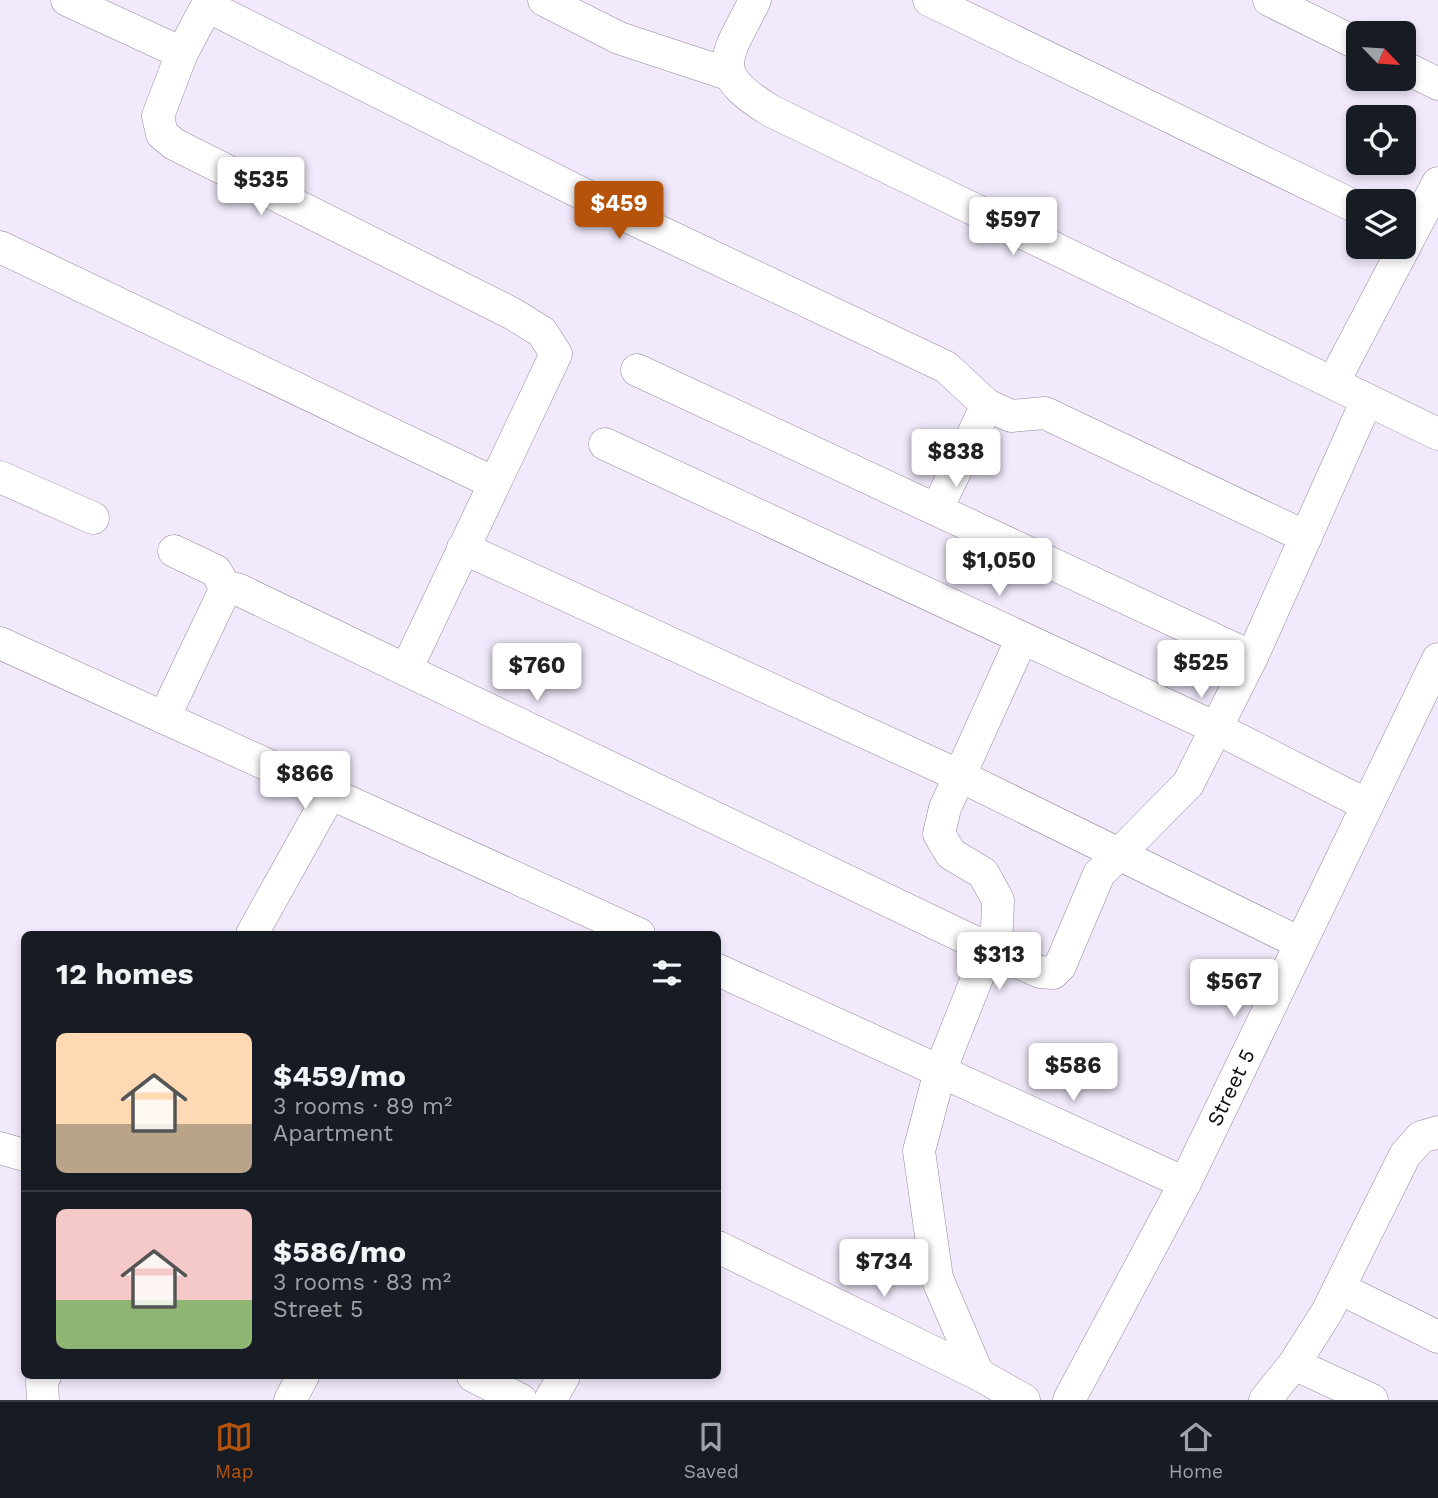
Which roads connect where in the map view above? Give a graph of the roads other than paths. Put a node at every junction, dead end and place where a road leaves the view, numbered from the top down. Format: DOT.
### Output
graph roads {
  1 [pos="67,0"];
  2 [pos="544,0"];
  3 [pos="755,0"];
  4 [pos="929,0"];
  5 [pos="1269,0"];
  6 [pos="208,3"];
  7 [pos="1346,38"];
  8 [pos="182,53"];
  9 [pos="1416,73"];
  10 [pos="728,74"];
  11 [pos="1438,84"];
  12 [pos="1438,183"];
  13 [pos="1346,202"];
  14 [pos="1416,219"];
  15 [pos="0,247"];
  16 [pos="1395,259"];
  17 [pos="638,370"];
  18 [pos="1333,383"];
  19 [pos="1367,400"];
  20 [pos="987,405"];
  21 [pos="1438,434"];
  22 [pos="605,444"];
  23 [pos="0,477"];
  24 [pos="494,483"];
  25 [pos="937,509"];
  26 [pos="93,518"];
  27 [pos="1306,537"];
  28 [pos="463,548"];
  29 [pos="174,551"];
  30 [pos="227,591"];
  31 [pos="1022,638"];
  32 [pos="0,643"];
  33 [pos="1252,657"];
  34 [pos="1438,659"];
  35 [pos="406,670"];
  36 [pos="164,718"];
  37 [pos="1216,729"];
  38 [pos="960,776"];
  39 [pos="330,794"];
  40 [pos="1367,804"];
  41 [pos="1118,853"];
  42 [pos="254,931"];
  43 [pos="632,931"];
  44 [pos="1300,943"];
  45 [pos="989,949"];
  46 [pos="721,971"];
  47 [pos="940,1071"];
  48 [pos="1438,1132"];
  49 [pos="0,1148"];
  50 [pos="21,1154"];
  51 [pos="1185,1183"];
  52 [pos="721,1248"];
  53 [pos="1339,1288"];
  54 [pos="1438,1337"];
  55 [pos="1294,1364"];
  56 [pos="978,1374"];
  57 [pos="43,1379"];
  58 [pos="301,1379"];
  59 [pos="479,1379"];
  60 [pos="562,1379"];
  61 [pos="43,1400"];
  62 [pos="290,1400"];
  63 [pos="521,1400"];
  64 [pos="550,1400"];
  65 [pos="1024,1400"];
  66 [pos="1069,1400"];
  67 [pos="1265,1400"];
  68 [pos="1372,1400"];
  1 -- 8 [label="street"];
  2 -- 10 [label="street"];
  3 -- 10 [label="street"];
  4 -- 13 [label="street"];
  5 -- 7 [label="street"];
  6 -- 8 [label="street"];
  6 -- 20 [label="street"];
  8 -- 24 [label="street"];
  9 -- 11 [label="street"];
  10 -- 18 [label="street"];
  12 -- 14 [label="street"];
  15 -- 24 [label="street"];
  16 -- 18 [label="street"];
  17 -- 25 [label="street"];
  18 -- 19 [label="street"];
  19 -- 21 [label="street"];
  19 -- 27 [label="street"];
  20 -- 25 [label="street"];
  20 -- 27 [label="street"];
  22 -- 31 [label="street"];
  23 -- 26 [label="street"];
  24 -- 28 [label="street"];
  25 -- 33 [label="street"];
  27 -- 33 [label="street"];
  28 -- 35 [label="street"];
  28 -- 38 [label="street"];
  29 -- 30 [label="street"];
  30 -- 35 [label="street"];
  30 -- 36 [label="street"];
  31 -- 37 [label="street"];
  31 -- 38 [label="street"];
  32 -- 36 [label="street"];
  33 -- 37 [label="street"];
  34 -- 40 [label="street, Street 5"];
  35 -- 45 [label="street"];
  36 -- 39 [label="street"];
  37 -- 40 [label="street"];
  37 -- 41 [label="street"];
  38 -- 41 [label="street"];
  38 -- 45 [label="street"];
  39 -- 42 [label="street"];
  39 -- 43 [label="street"];
  40 -- 44 [label="street, Street 5"];
  41 -- 44 [label="street"];
  41 -- 45 [label="street"];
  44 -- 51 [label="street, Street 5"];
  45 -- 47 [label="street"];
  46 -- 47 [label="street"];
  47 -- 51 [label="street"];
  47 -- 56 [label="street"];
  48 -- 53 [label="street"];
  49 -- 50 [label="street"];
  51 -- 66 [label="street, Street 5"];
  52 -- 56 [label="street"];
  53 -- 54 [label="street"];
  53 -- 55 [label="street"];
  55 -- 67 [label="street"];
  55 -- 68 [label="street"];
  56 -- 65 [label="street"];
  57 -- 61 [label="street"];
  58 -- 62 [label="street"];
  59 -- 63 [label="street"];
  60 -- 64 [label="street"];
}
